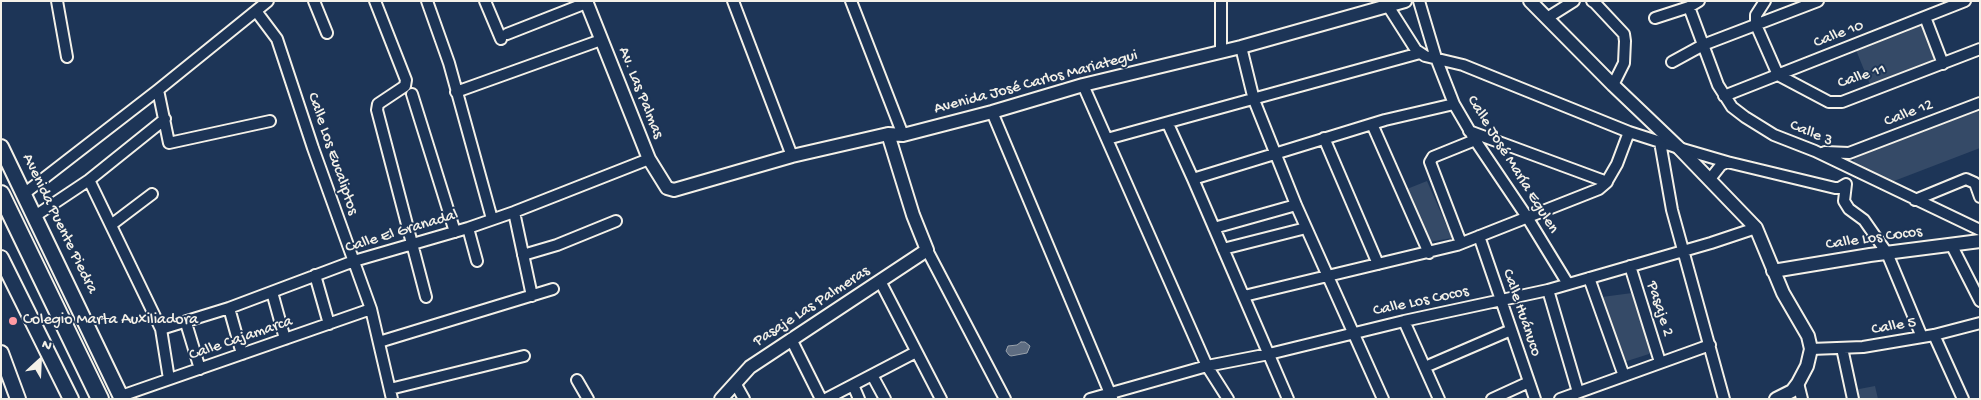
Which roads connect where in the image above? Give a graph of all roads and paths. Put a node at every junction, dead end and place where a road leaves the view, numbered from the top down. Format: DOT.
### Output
graph roads {
  1 [pos="56,1"];
  2 [pos="268,1"];
  3 [pos="314,1"];
  4 [pos="375,1"];
  5 [pos="428,1"];
  6 [pos="486,1"];
  7 [pos="733,1"];
  8 [pos="851,1"];
  9 [pos="1221,1"];
  10 [pos="1405,1"];
  11 [pos="1419,1"];
  12 [pos="1530,1"];
  13 [pos="1574,1"];
  14 [pos="1592,1"];
  15 [pos="1699,1"];
  16 [pos="1765,1"];
  17 [pos="1818,1"];
  18 [pos="1965,1"];
  19 [pos="586,2"];
  20 [pos="1388,6"];
  21 [pos="1689,7"];
  22 [pos="256,11"];
  23 [pos="1547,18"];
  24 [pos="1655,18"];
  25 [pos="1925,18"];
  26 [pos="1756,25"];
  27 [pos="327,33"];
  28 [pos="601,40"];
  29 [pos="1703,45"];
  30 [pos="1241,46"];
  31 [pos="1980,49"];
  32 [pos="1221,51"];
  33 [pos="1420,53"];
  34 [pos="67,57"];
  35 [pos="1436,58"];
  36 [pos="1672,62"];
  37 [pos="1943,64"];
  38 [pos="1778,75"];
  39 [pos="1082,84"];
  40 [pos="1613,85"];
  41 [pos="158,90"];
  42 [pos="456,92"];
  43 [pos="412,94"];
  44 [pos="1724,96"];
  45 [pos="1254,100"];
  46 [pos="1980,103"];
  47 [pos="1454,104"];
  48 [pos="992,112"];
  49 [pos="164,119"];
  50 [pos="270,120"];
  51 [pos="1168,124"];
  52 [pos="1372,124"];
  53 [pos="1629,132"];
  54 [pos="888,134"];
  55 [pos="902,135"];
  56 [pos="1472,135"];
  57 [pos="1324,138"];
  58 [pos="1107,140"];
  59 [pos="1660,142"];
  60 [pos="1,147"];
  61 [pos="1679,148"];
  62 [pos="1815,151"];
  63 [pos="1849,153"];
  64 [pos="1277,154"];
  65 [pos="792,156"];
  66 [pos="649,160"];
  67 [pos="1727,162"];
  68 [pos="1849,167"];
  69 [pos="1193,179"];
  70 [pos="1710,179"];
  71 [pos="89,180"];
  72 [pos="1607,182"];
  73 [pos="1846,184"];
  74 [pos="674,190"];
  75 [pos="25,193"];
  76 [pos="1,194"];
  77 [pos="152,194"];
  78 [pos="1980,197"];
  79 [pos="1915,200"];
  80 [pos="1296,204"];
  81 [pos="514,212"];
  82 [pos="1,214"];
  83 [pos="35,216"];
  84 [pos="1528,217"];
  85 [pos="492,219"];
  86 [pos="616,220"];
  87 [pos="111,225"];
  88 [pos="468,228"];
  89 [pos="1214,228"];
  90 [pos="1306,228"];
  91 [pos="1756,228"];
  92 [pos="1980,230"];
  93 [pos="455,232"];
  94 [pos="1478,236"];
  95 [pos="1980,241"];
  96 [pos="1461,243"];
  97 [pos="413,244"];
  98 [pos="1951,244"];
  99 [pos="1223,249"];
  100 [pos="927,250"];
  101 [pos="1684,251"];
  102 [pos="1429,253"];
  103 [pos="1887,253"];
  104 [pos="523,255"];
  105 [pos="1,258"];
  106 [pos="354,261"];
  107 [pos="477,261"];
  108 [pos="1378,264"];
  109 [pos="1630,266"];
  110 [pos="1773,271"];
  111 [pos="315,275"];
  112 [pos="1326,276"];
  113 [pos="1588,278"];
  114 [pos="880,282"];
  115 [pos="1568,284"];
  116 [pos="553,289"];
  117 [pos="1548,290"];
  118 [pos="272,292"];
  119 [pos="532,296"];
  120 [pos="1244,296"];
  121 [pos="426,297"];
  122 [pos="1501,301"];
  123 [pos="1980,301"];
  124 [pos="229,308"];
  125 [pos="370,310"];
  126 [pos="1404,321"];
  127 [pos="186,323"];
  128 [pos="1980,323"];
  129 [pos="329,324"];
  130 [pos="161,329"];
  131 [pos="1512,330"];
  132 [pos="1354,333"];
  133 [pos="1934,335"];
  134 [pos="1922,337"];
  135 [pos="285,339"];
  136 [pos="791,339"];
  137 [pos="379,342"];
  138 [pos="1710,345"];
  139 [pos="1842,348"];
  140 [pos="1811,349"];
  141 [pos="916,352"];
  142 [pos="242,354"];
  143 [pos="1269,354"];
  144 [pos="524,356"];
  145 [pos="2,358"];
  146 [pos="1660,362"];
  147 [pos="1208,366"];
  148 [pos="1425,367"];
  149 [pos="200,369"];
  150 [pos="872,375"];
  151 [pos="1624,376"];
  152 [pos="169,380"];
  153 [pos="577,380"];
  154 [pos="1529,382"];
  155 [pos="735,383"];
  156 [pos="1798,383"];
  157 [pos="853,385"];
  158 [pos="1578,392"];
  159 [pos="391,394"];
  160 [pos="1111,396"];
  161 [pos="121,397"];
  162 [pos="18,399"];
  163 [pos="71,399"];
  164 [pos="91,399"];
  165 [pos="100,399"];
  166 [pos="588,399"];
  167 [pos="721,399"];
  168 [pos="744,399"];
  169 [pos="821,399"];
  170 [pos="826,399"];
  171 [pos="859,399"];
  172 [pos="884,399"];
  173 [pos="941,399"];
  174 [pos="1005,399"];
  175 [pos="1090,399"];
  176 [pos="1228,399"];
  177 [pos="1288,399"];
  178 [pos="1383,399"];
  179 [pos="1439,399"];
  180 [pos="1492,399"];
  181 [pos="1535,399"];
  182 [pos="1560,399"];
  183 [pos="1724,399"];
  184 [pos="1776,399"];
  185 [pos="1802,399"];
  186 [pos="1852,399"];
  187 [pos="1963,399"];
  1 -- 34 [label="street"];
  2 -- 22 [label="street"];
  3 -- 27 [label="street"];
  4 -- 97 [label="street"];
  5 -- 42 [label="street"];
  6 -- 19 [label="street"];
  7 -- 65 [label="street"];
  8 -- 55 [label="street"];
  9 -- 32 [label="street"];
  10 -- 20 [label="street, Avenida José Carlos Mariategui"];
  11 -- 35 [label="street, Calle José María Egulen"];
  12 -- 23 [label="street"];
  13 -- 23 [label="street"];
  14 -- 40 [label="street"];
  15 -- 21 [label="street"];
  16 -- 26 [label="street"];
  17 -- 26 [label="street"];
  18 -- 25 [label="street, Calle 10"];
  19 -- 28 [label="street, Av. Las Palmas"];
  20 -- 30 [label="street, Avenida José Carlos Mariategui"];
  20 -- 33 [label="street"];
  21 -- 24 [label="street"];
  21 -- 29 [label="street, Calle 3"];
  22 -- 41 [label="street"];
  22 -- 106 [label="street, Calle Los Eucaliptos"];
  23 -- 40 [label="street"];
  25 -- 37 [label="street"];
  25 -- 38 [label="street, Calle 10"];
  26 -- 29 [label="street"];
  26 -- 38 [label="street"];
  28 -- 42 [label="street"];
  28 -- 66 [label="street, Av. Las Palmas"];
  29 -- 36 [label="street"];
  29 -- 44 [label="street, Calle 3"];
  30 -- 32 [label="street, Avenida José Carlos Mariategui"];
  30 -- 45 [label="street"];
  31 -- 37 [label="street, Calle 11"];
  32 -- 39 [label="street, Avenida José Carlos Mariategui"];
  33 -- 35 [label="street"];
  33 -- 45 [label="street"];
  35 -- 47 [label="street, Calle José María Egulen"];
  35 -- 53 [label="street"];
  37 -- 38 [label="street, Calle 11"];
  38 -- 44 [label="street, Calle 10"];
  39 -- 48 [label="street, Avenida José Carlos Mariategui"];
  39 -- 58 [label="street"];
  40 -- 61 [label="street"];
  41 -- 49 [label="street"];
  41 -- 75 [label="street"];
  42 -- 85 [label="street"];
  43 -- 93 [label="street"];
  44 -- 62 [label="street, Calle 3"];
  45 -- 51 [label="street"];
  45 -- 64 [label="street"];
  46 -- 63 [label="street, Calle 12"];
  47 -- 52 [label="street"];
  47 -- 56 [label="street, Calle José María Egulen"];
  48 -- 55 [label="street, Avenida José Carlos Mariategui"];
  48 -- 160 [label="street"];
  49 -- 50 [label="street"];
  49 -- 71 [label="street"];
  51 -- 58 [label="street"];
  51 -- 69 [label="street"];
  52 -- 57 [label="street"];
  52 -- 102 [label="street"];
  53 -- 59 [label="street"];
  53 -- 72 [label="street"];
  54 -- 55 [label="street, Avenida José Carlos Mariategui"];
  54 -- 65 [label="street, Avenida José Carlos Mariategui"];
  54 -- 100 [label="street"];
  56 -- 72 [label="street"];
  56 -- 84 [label="street, Calle José María Egulen"];
  56 -- 96 [label="street"];
  57 -- 64 [label="street"];
  57 -- 108 [label="street"];
  58 -- 147 [label="street"];
  59 -- 61 [label="street"];
  59 -- 101 [label="street"];
  60 -- 75 [label="main road, Avenida Puente Piedra"];
  61 -- 67 [label="street"];
  61 -- 70 [label="street"];
  62 -- 63 [label="street, Calle 12"];
  62 -- 68 [label="street, Calle 3"];
  63 -- 68 [label="street"];
  64 -- 69 [label="street"];
  64 -- 80 [label="street"];
  65 -- 74 [label="street, Avenida José Carlos Mariategui"];
  66 -- 74 [label="street, Av. Las Palmas"];
  66 -- 81 [label="street, Calle El Granadal"];
  67 -- 70 [label="street"];
  67 -- 73 [label="street"];
  68 -- 73 [label="street"];
  68 -- 79 [label="street, Calle 3"];
  69 -- 89 [label="street"];
  70 -- 91 [label="street"];
  71 -- 83 [label="street"];
  71 -- 87 [label="street"];
  72 -- 84 [label="street"];
  73 -- 103 [label="street"];
  75 -- 83 [label="main road, Avenida Puente Piedra"];
  76 -- 165 [label="highway"];
  77 -- 87 [label="street"];
  78 -- 79 [label="street"];
  79 -- 92 [label="street, Calle 3"];
  80 -- 89 [label="street"];
  80 -- 90 [label="street"];
  81 -- 85 [label="street, Calle El Granadal"];
  81 -- 104 [label="street"];
  82 -- 164 [label="highway"];
  83 -- 161 [label="main road, Avenida Puente Piedra"];
  84 -- 94 [label="street"];
  84 -- 115 [label="street, Calle José María Egulen"];
  85 -- 88 [label="street, Calle El Granadal"];
  86 -- 104 [label="street"];
  87 -- 130 [label="street"];
  88 -- 93 [label="street, Calle El Granadal"];
  88 -- 107 [label="street"];
  89 -- 99 [label="street"];
  90 -- 99 [label="street"];
  90 -- 112 [label="street"];
  91 -- 101 [label="street, Calle Los Cocos"];
  91 -- 110 [label="street"];
  93 -- 97 [label="street, Calle El Granadal"];
  94 -- 96 [label="street"];
  94 -- 122 [label="street, Calle Huánuco"];
  95 -- 98 [label="street, Calle Los Cocos"];
  96 -- 102 [label="street"];
  97 -- 106 [label="street, Calle El Granadal"];
  97 -- 121 [label="street"];
  98 -- 103 [label="street, Calle Los Cocos"];
  98 -- 123 [label="street"];
  99 -- 120 [label="street"];
  100 -- 114 [label="street, Pasaje Las Palmeras"];
  100 -- 174 [label="street"];
  101 -- 109 [label="street, Calle Los Cocos"];
  101 -- 138 [label="street"];
  102 -- 108 [label="street"];
  103 -- 110 [label="street, Calle Los Cocos"];
  103 -- 134 [label="street"];
  104 -- 119 [label="street"];
  105 -- 163 [label="main road"];
  106 -- 111 [label="street, Calle El Granadal"];
  106 -- 125 [label="street, Calle Los Eucaliptos"];
  108 -- 112 [label="street"];
  109 -- 113 [label="street, Calle Los Cocos"];
  109 -- 146 [label="street, Pasaje 2"];
  110 -- 140 [label="street"];
  111 -- 118 [label="street, Calle El Granadal"];
  111 -- 129 [label="street"];
  112 -- 120 [label="street"];
  112 -- 132 [label="street"];
  113 -- 115 [label="street, Calle Los Cocos"];
  113 -- 151 [label="street"];
  114 -- 136 [label="street, Pasaje Las Palmeras"];
  114 -- 141 [label="street"];
  115 -- 117 [label="street, Calle Los Cocos"];
  116 -- 119 [label="street"];
  117 -- 122 [label="street, Calle Los Cocos"];
  117 -- 158 [label="street"];
  118 -- 124 [label="street, Calle El Granadal"];
  118 -- 135 [label="street"];
  119 -- 137 [label="street"];
  120 -- 143 [label="street"];
  122 -- 126 [label="street, Calle Los Cocos"];
  122 -- 131 [label="street, Calle Huánuco"];
  124 -- 127 [label="street, Calle El Granadal"];
  124 -- 142 [label="street"];
  125 -- 129 [label="street, Calle Cajamarca"];
  125 -- 137 [label="street, Calle Los Eucaliptos"];
  126 -- 132 [label="street, Calle Los Cocos"];
  126 -- 148 [label="street"];
  127 -- 130 [label="street, Calle El Granadal"];
  127 -- 149 [label="street"];
  128 -- 133 [label="street, Calle 5"];
  129 -- 135 [label="street, Calle Cajamarca"];
  130 -- 152 [label="street"];
  131 -- 148 [label="street"];
  131 -- 154 [label="street, Calle Huánuco"];
  132 -- 143 [label="street, Calle Los Cocos"];
  132 -- 178 [label="street"];
  133 -- 134 [label="street, Calle 5"];
  133 -- 187 [label="street"];
  134 -- 139 [label="street, Calle 5"];
  135 -- 142 [label="street, Calle Cajamarca"];
  136 -- 155 [label="street, Pasaje Las Palmeras"];
  136 -- 169 [label="street"];
  137 -- 159 [label="street, Calle Los Eucaliptos"];
  138 -- 146 [label="street"];
  138 -- 183 [label="street"];
  139 -- 140 [label="street, Calle 5"];
  139 -- 186 [label="street"];
  140 -- 156 [label="street"];
  141 -- 150 [label="street"];
  141 -- 173 [label="street"];
  142 -- 149 [label="street, Calle Cajamarca"];
  143 -- 147 [label="street, Calle Los Cocos"];
  143 -- 177 [label="street"];
  144 -- 159 [label="street"];
  145 -- 162 [label="main road"];
  146 -- 151 [label="street"];
  147 -- 160 [label="street, Calle Los Cocos"];
  147 -- 176 [label="street"];
  148 -- 179 [label="street"];
  149 -- 152 [label="street, Calle Cajamarca"];
  150 -- 157 [label="street"];
  150 -- 172 [label="street"];
  151 -- 158 [label="street"];
  152 -- 161 [label="street, Calle Cajamarca"];
  153 -- 166 [label="street"];
  154 -- 180 [label="street"];
  154 -- 181 [label="street, Calle Huánuco"];
  155 -- 167 [label="street, Pasaje Las Palmeras"];
  155 -- 168 [label="street"];
  156 -- 184 [label="street"];
  156 -- 185 [label="street"];
  157 -- 170 [label="street"];
  157 -- 171 [label="street"];
  158 -- 182 [label="street"];
  160 -- 175 [label="street, Calle Los Cocos"];
}
